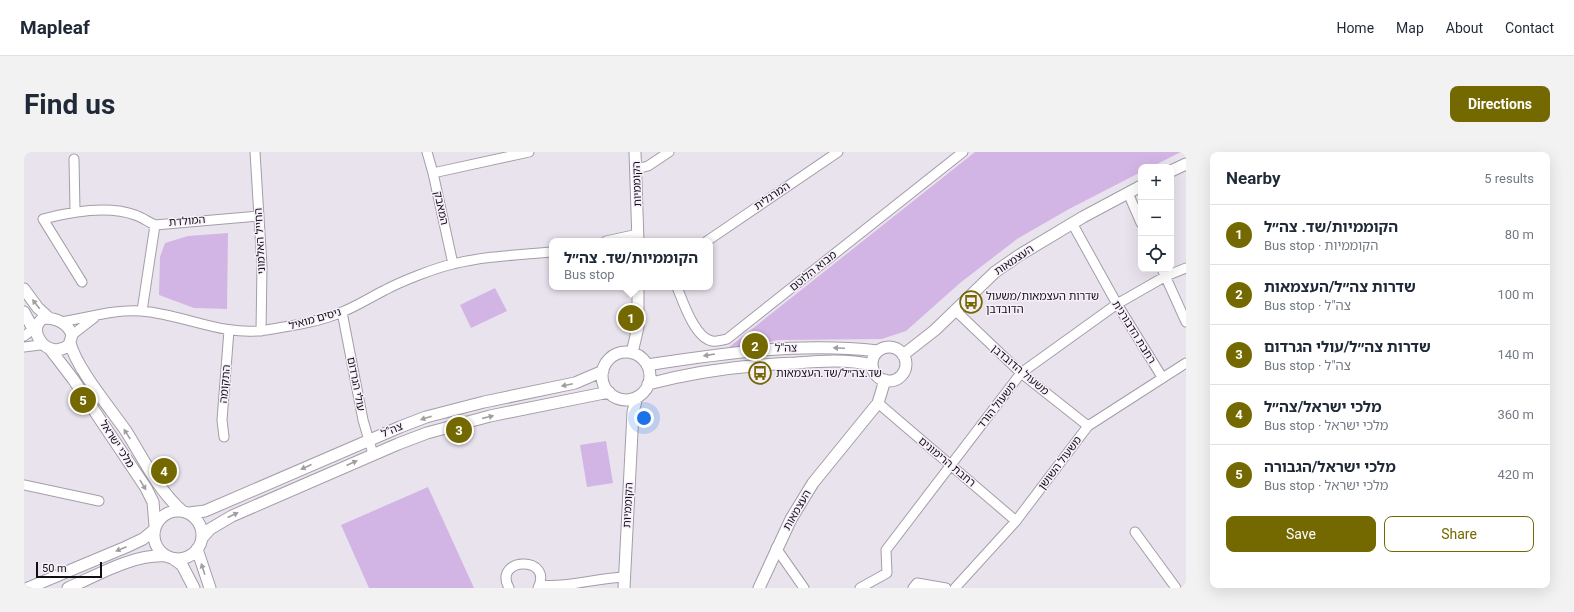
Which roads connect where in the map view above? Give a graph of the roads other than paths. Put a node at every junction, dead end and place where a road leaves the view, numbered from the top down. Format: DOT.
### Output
graph roads {
  1 [pos="255,152"];
  2 [pos="427,152"];
  3 [pos="529,152"];
  4 [pos="635,152"];
  5 [pos="669,152"];
  6 [pos="838,152"];
  7 [pos="963,152"];
  8 [pos="74,159"];
  9 [pos="1186,164"];
  10 [pos="636,169"];
  11 [pos="1174,170"];
  12 [pos="433,173"];
  13 [pos="1138,188"];
  14 [pos="1128,193"];
  15 [pos="75,211"];
  16 [pos="258,216"];
  17 [pos="1138,216"];
  18 [pos="1072,223"];
  19 [pos="155,225"];
  20 [pos="638,238"];
  21 [pos="711,238"];
  22 [pos="549,252"];
  23 [pos="452,264"];
  24 [pos="1186,268"];
  25 [pos="1164,273"];
  26 [pos="82,282"];
  27 [pos="24,289"];
  28 [pos="638,290"];
  29 [pos="678,290"];
  30 [pos="1117,304"];
  31 [pos="142,311"];
  32 [pos="956,311"];
  33 [pos="24,312"];
  34 [pos="342,312"];
  35 [pos="95,317"];
  36 [pos="48,318"];
  37 [pos="61,322"];
  38 [pos="1186,322"];
  39 [pos="230,330"];
  40 [pos="261,331"];
  41 [pos="29,332"];
  42 [pos="71,339"];
  43 [pos="24,347"];
  44 [pos="45,347"];
  45 [pos="878,351"];
  46 [pos="632,353"];
  47 [pos="903,355"];
  48 [pos="1186,363"];
  49 [pos="872,364"];
  50 [pos="647,365"];
  51 [pos="603,371"];
  52 [pos="1021,374"];
  53 [pos="1162,377"];
  54 [pos="885,380"];
  55 [pos="648,384"];
  56 [pos="609,392"];
  57 [pos="637,397"];
  58 [pos="618,398"];
  59 [pos="878,403"];
  60 [pos="633,422"];
  61 [pos="1088,426"];
  62 [pos="224,437"];
  63 [pos="368,440"];
  64 [pos="373,454"];
  65 [pos="951,465"];
  66 [pos="24,484"];
  67 [pos="98,501"];
  68 [pos="186,512"];
  69 [pos="1016,521"];
  70 [pos="155,528"];
  71 [pos="1135,532"];
  72 [pos="202,538"];
  73 [pos="776,548"];
  74 [pos="197,549"];
  75 [pos="169,557"];
  76 [pos="624,576"];
  77 [pos="539,587"];
  78 [pos="28,588"];
  79 [pos="68,588"];
  80 [pos="194,588"];
  81 [pos="210,588"];
  82 [pos="509,588"];
  83 [pos="624,588"];
  84 [pos="759,588"];
  85 [pos="804,588"];
  86 [pos="860,588"];
  87 [pos="913,588"];
  88 [pos="946,588"];
  89 [pos="955,588"];
  90 [pos="1176,588"];
  1 -- 16 [label="street, החייל האלמוני"];
  2 -- 12 [label="street, המאבק"];
  3 -- 12 [label="street"];
  4 -- 10 [label="street, הקוממיות"];
  5 -- 10 [label="street"];
  6 -- 21 [label="street, המרגלית"];
  7 -- 29 [label="street, מבוא הלוטם"];
  8 -- 15 [label="street"];
  9 -- 11 [label="street"];
  10 -- 20 [label="street, הקוממיות"];
  12 -- 23 [label="street, המאבק"];
  13 -- 14 [label="street, העצמאות"];
  14 -- 17 [label="street"];
  14 -- 18 [label="street, העצמאות"];
  15 -- 19 [label="street"];
  15 -- 26 [label="street"];
  16 -- 19 [label="street, המולדת"];
  16 -- 40 [label="street, החייל האלמוני"];
  18 -- 30 [label="street, רחבת הדבורנית"];
  18 -- 32 [label="street, העצמאות"];
  19 -- 31 [label="street, המולדת"];
  22 -- 23 [label="street, ניסים מואיל"];
  23 -- 34 [label="street, ניסים מואיל"];
  24 -- 25 [label="street, משעול הורד"];
  25 -- 30 [label="street, משעול הורד"];
  25 -- 38 [label="street"];
  36 -- 27 [label="street, one-way"];
  28 -- 46 [label="street"];
  30 -- 52 [label="street, משעול הורד"];
  30 -- 53 [label="street, רחבת הדבורנית"];
  31 -- 35 [label="street, ניסים מואיל"];
  31 -- 39 [label="street, ניסים מואיל"];
  32 -- 47 [label="street, העצמאות"];
  32 -- 52 [label="street, משעול הדובדבן"];
  33 -- 41 [label="street"];
  34 -- 40 [label="street, ניסים מואיל"];
  34 -- 63 [label="street, עולי הגרדום"];
  35 -- 37 [label="street, ניסים מואיל"];
  35 -- 42 [label="street"];
  36 -- 37 [label="street"];
  36 -- 41 [label="street"];
  37 -- 42 [label="street"];
  39 -- 40 [label="street, ניסים מואיל"];
  39 -- 62 [label="street, התקומה"];
  41 -- 44 [label="street"];
  42 -- 44 [label="street"];
  68 -- 42 [label="street, מלכי ישראל, one-way"];
  43 -- 44 [label="street"];
  44 -- 70 [label="street, מלכי ישראל, one-way"];
  45 -- 47 [label="street"];
  45 -- 49 [label="street"];
  45 -- 50 [label="street, צה\"ל, one-way"];
  46 -- 50 [label="street"];
  46 -- 51 [label="street"];
  47 -- 54 [label="street"];
  48 -- 53 [label="street, משעול השושן"];
  49 -- 54 [label="street"];
  49 -- 55 [label="street, צה\"ל"];
  50 -- 55 [label="street"];
  51 -- 56 [label="street"];
  51 -- 63 [label="street, צה\"ל, one-way"];
  52 -- 61 [label="street, משעול הדובדבן"];
  52 -- 65 [label="street, משעול הורד"];
  53 -- 61 [label="street, משעול השושן"];
  54 -- 59 [label="street, העצמאות"];
  55 -- 57 [label="street"];
  56 -- 58 [label="street"];
  64 -- 56 [label="street, צה\"ל, one-way"];
  57 -- 58 [label="street"];
  57 -- 60 [label="street, הקוממיות"];
  58 -- 60 [label="street, הקוממיות"];
  59 -- 65 [label="street, רחבת הרימונים"];
  59 -- 73 [label="street, העצמאות"];
  60 -- 76 [label="street, הקוממיות"];
  61 -- 69 [label="street, משעול השושן"];
  63 -- 64 [label="street, עולי הגרדום"];
  63 -- 68 [label="street, צה\"ל, one-way"];
  72 -- 64 [label="street, צה\"ל, one-way"];
  65 -- 69 [label="street, רחבת הרימונים"];
  65 -- 86 [label="street, משעול הורד"];
  66 -- 67 [label="street"];
  68 -- 70 [label="street"];
  68 -- 72 [label="street"];
  69 -- 89 [label="street, משעול השושן"];
  70 -- 75 [label="street"];
  70 -- 78 [label="street, one-way"];
  71 -- 90 [label="street"];
  72 -- 74 [label="street"];
  73 -- 84 [label="street, העצמאות"];
  73 -- 85 [label="street"];
  74 -- 75 [label="street"];
  81 -- 74 [label="street, one-way"];
  75 -- 79 [label="street"];
  75 -- 80 [label="street"];
  76 -- 77 [label="street"];
  76 -- 83 [label="street, הקוממיות"];
  77 -- 82 [label="street"];
  87 -- 88 [label="street"];
}
